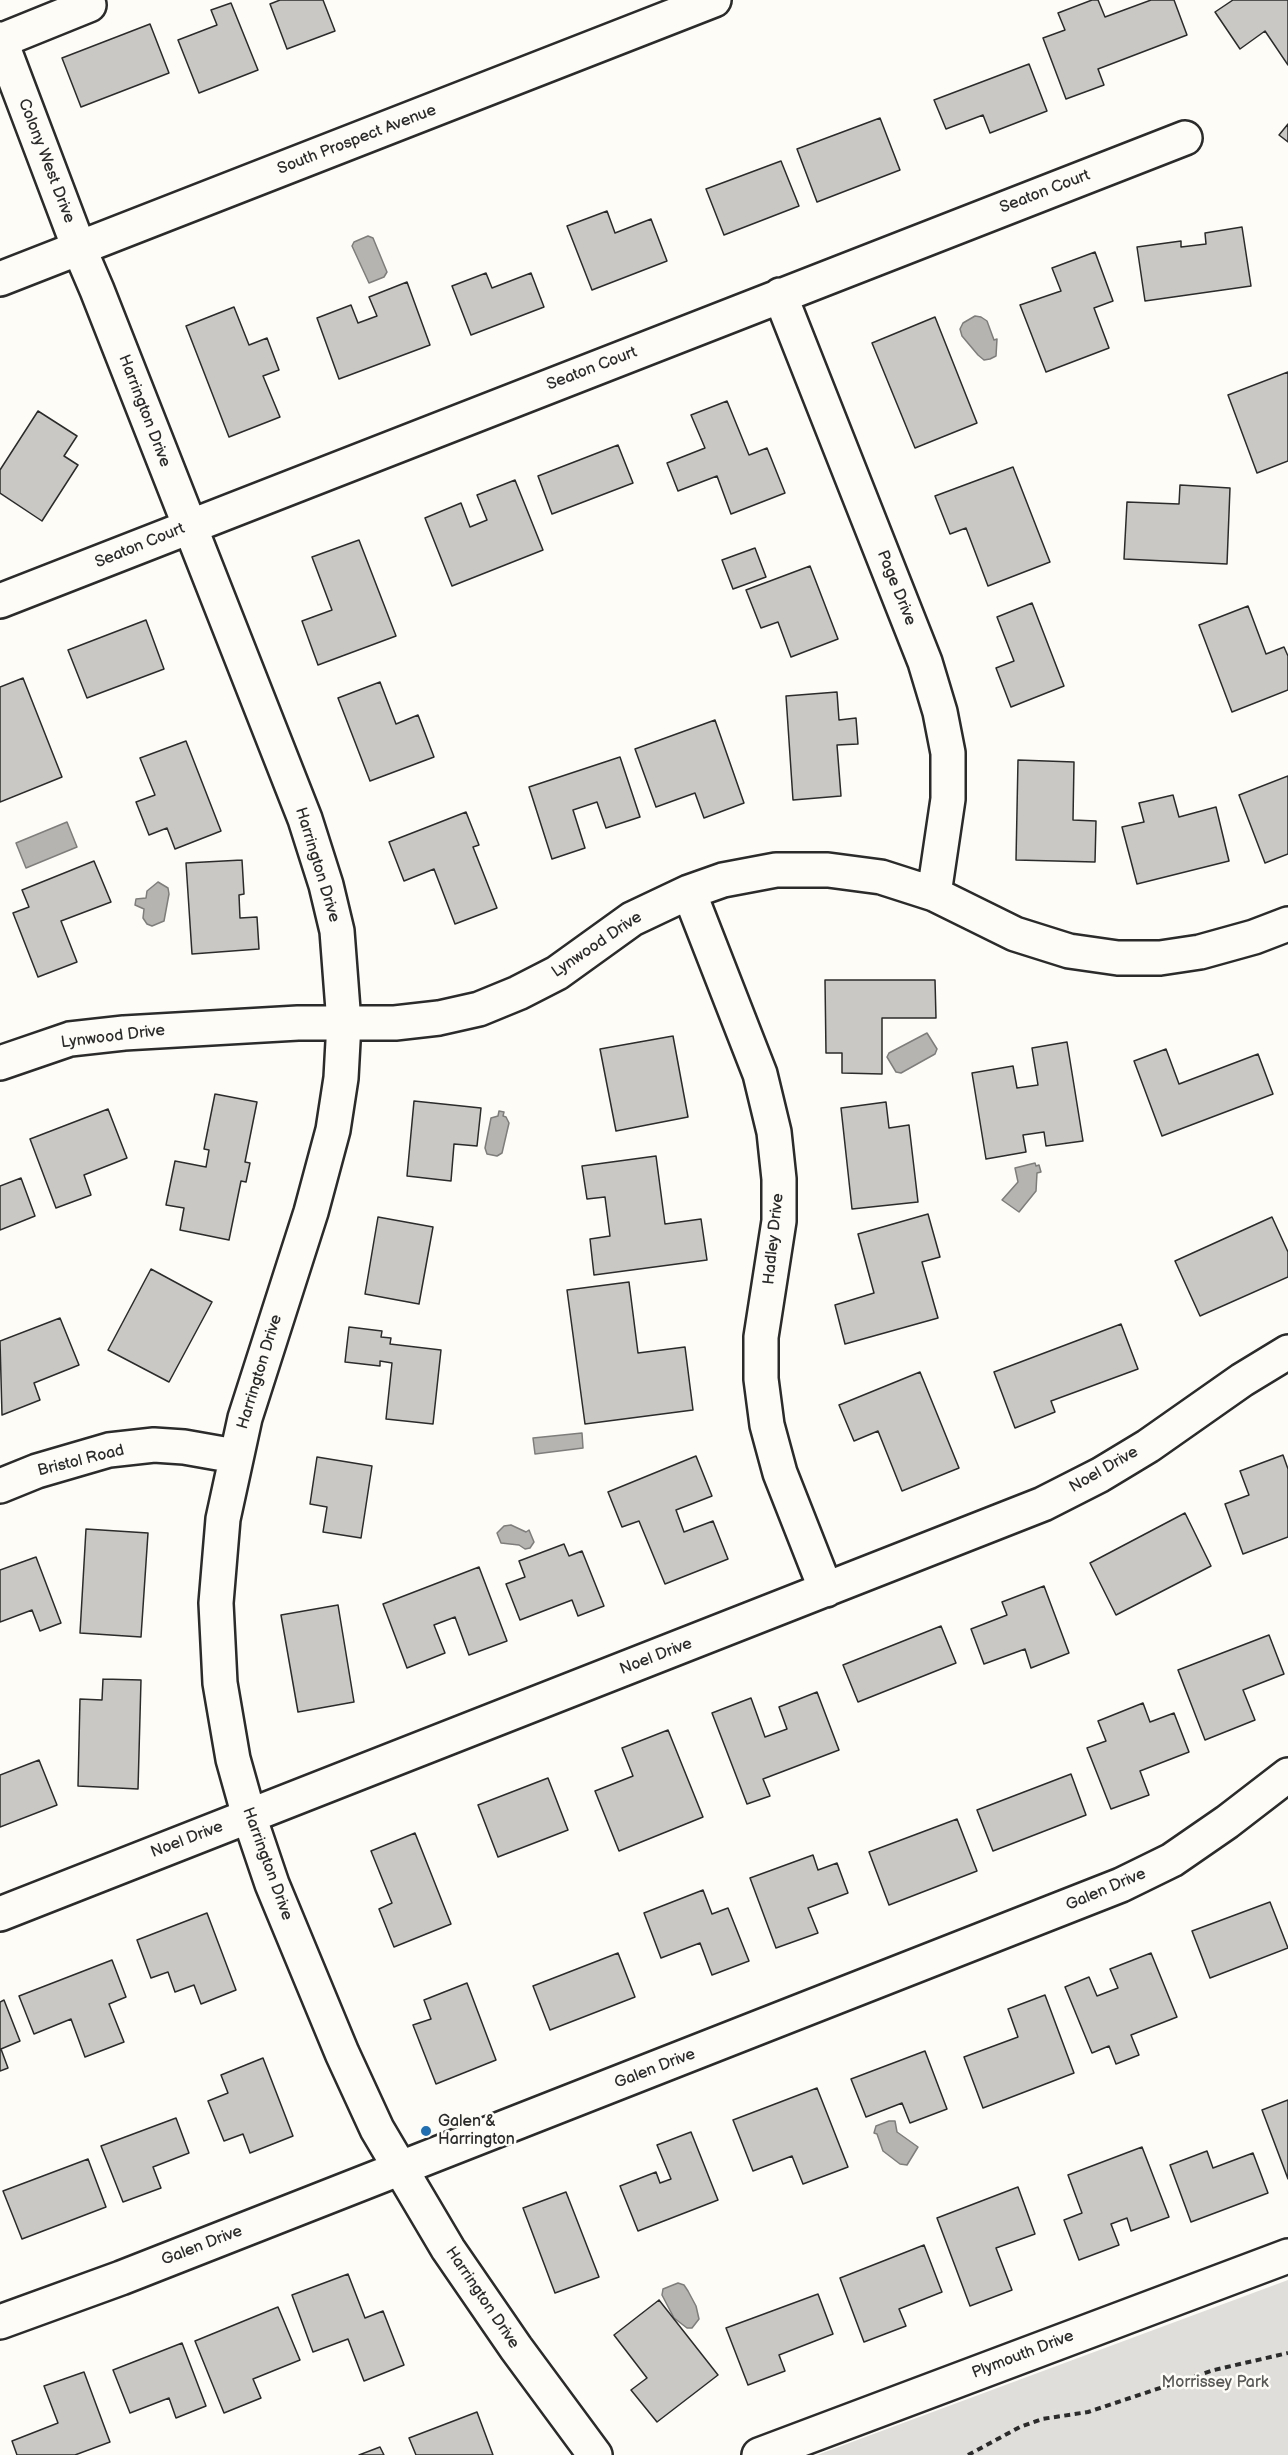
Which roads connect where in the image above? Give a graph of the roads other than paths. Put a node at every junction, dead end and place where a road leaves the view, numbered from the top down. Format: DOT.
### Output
graph roads {
  1 [pos="714,0"];
  2 [pos="93,2"];
  3 [pos="0,40"];
  4 [pos="1185,138"];
  5 [pos="79,248"];
  6 [pos="0,279"];
  7 [pos="780,295"];
  8 [pos="190,526"];
  9 [pos="0,602"];
  10 [pos="689,892"];
  11 [pos="934,894"];
  12 [pos="1288,924"];
  13 [pos="344,1023"];
  14 [pos="0,1063"];
  15 [pos="1288,1352"];
  16 [pos="235,1456"];
  17 [pos="0,1486"];
  18 [pos="826,1590"];
  19 [pos="1288,1775"];
  20 [pos="249,1816"];
  21 [pos="0,1914"];
  22 [pos="400,2169"];
  23 [pos="1288,2256"];
  24 [pos="0,2322"];
  25 [pos="595,2455"];
  26 [pos="759,2455"];
  1 -- 5 [label="street, South Prospect Avenue"];
  2 -- 3 [label="street"];
  3 -- 5 [label="street, Colony West Drive"];
  4 -- 7 [label="street, Seaton Court"];
  5 -- 6 [label="street, South Prospect Avenue"];
  5 -- 8 [label="street, Harrington Drive"];
  7 -- 8 [label="street, Seaton Court"];
  7 -- 11 [label="street, Page Drive"];
  8 -- 9 [label="street, Seaton Court"];
  8 -- 13 [label="street, Harrington Drive"];
  10 -- 11 [label="street, Lynwood Drive"];
  10 -- 13 [label="street, Lynwood Drive"];
  10 -- 18 [label="street, Hadley Drive"];
  11 -- 12 [label="street, Lynwood Drive"];
  13 -- 14 [label="street, Lynwood Drive"];
  13 -- 16 [label="street, Harrington Drive"];
  15 -- 18 [label="street, Noel Drive"];
  16 -- 17 [label="street, Bristol Road"];
  16 -- 20 [label="street, Harrington Drive"];
  18 -- 20 [label="street, Noel Drive"];
  19 -- 22 [label="street, Galen Drive"];
  20 -- 21 [label="street, Noel Drive"];
  20 -- 22 [label="street, Harrington Drive"];
  22 -- 24 [label="street, Galen Drive"];
  22 -- 25 [label="street, Harrington Drive"];
  23 -- 26 [label="street, Plymouth Drive"];
}
